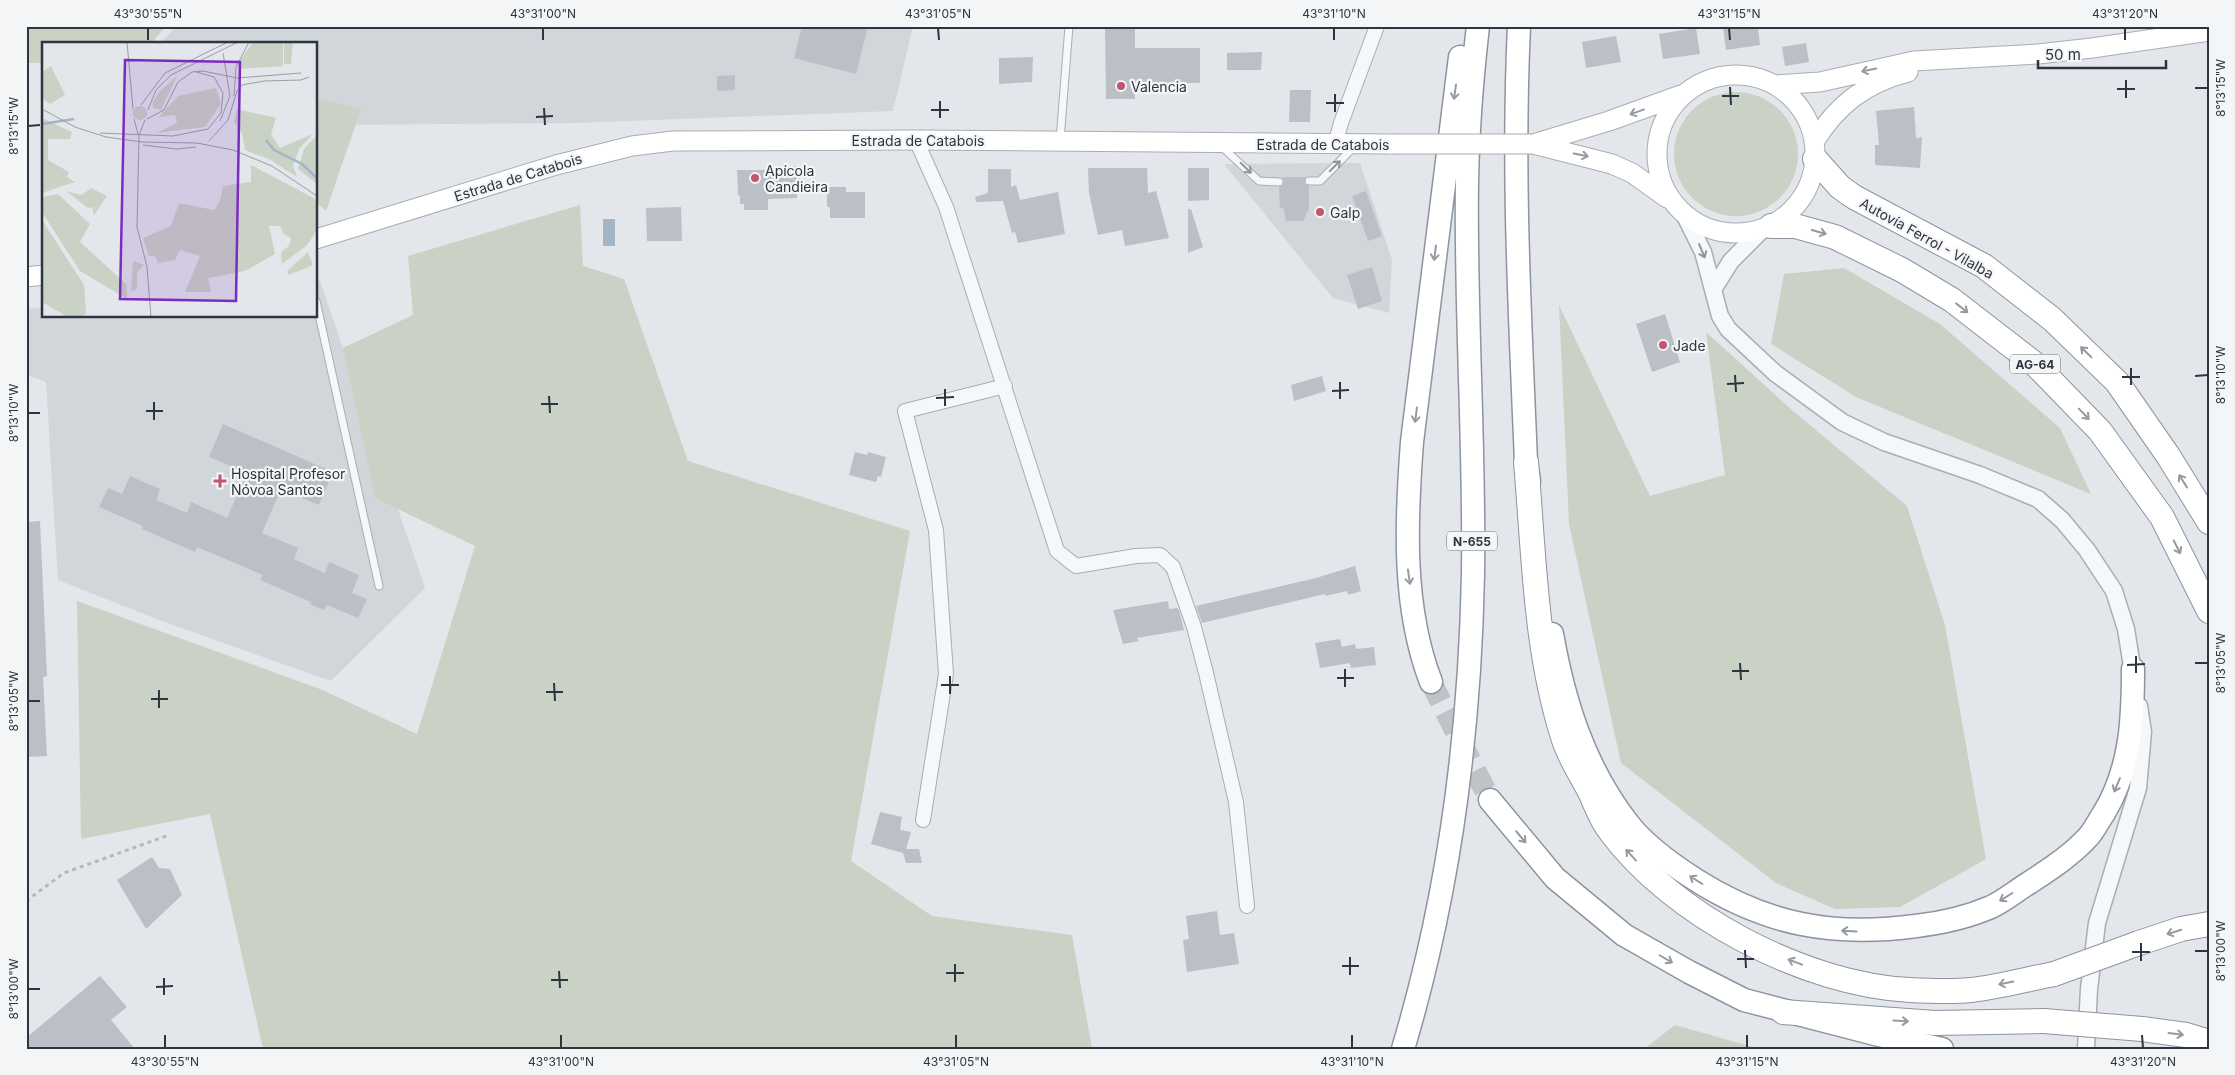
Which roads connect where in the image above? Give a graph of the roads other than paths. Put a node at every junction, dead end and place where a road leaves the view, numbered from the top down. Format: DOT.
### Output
graph roads {
  1 [pos="1069,26"];
  2 [pos="1377,26"];
  3 [pos="1463,26"];
  4 [pos="1478,26"];
  5 [pos="1519,26"];
  6 [pos="2183,31"];
  7 [pos="2209,31"];
  8 [pos="1987,57"];
  9 [pos="1775,85"];
  10 [pos="1683,94"];
  11 [pos="916,140"];
  12 [pos="1060,141"];
  13 [pos="1217,143"];
  14 [pos="1335,144"];
  15 [pos="1358,144"];
  16 [pos="1533,144"];
  17 [pos="1815,151"];
  18 [pos="1309,181"];
  19 [pos="1279,182"];
  20 [pos="1670,200"];
  21 [pos="1685,216"];
  22 [pos="1767,228"];
  23 [pos="318,238"];
  24 [pos="42,275"];
  25 [pos="26,277"];
  26 [pos="1714,288"];
  27 [pos="318,309"];
  28 [pos="1005,386"];
  29 [pos="1526,462"];
  30 [pos="2209,522"];
  31 [pos="380,586"];
  32 [pos="2209,611"];
  33 [pos="2132,668"];
  34 [pos="1431,682"];
  35 [pos="1490,800"];
  36 [pos="922,820"];
  37 [pos="1247,906"];
  38 [pos="2209,924"];
  39 [pos="1783,1012"];
  40 [pos="2209,1042"];
  41 [pos="1403,1049"];
  42 [pos="1942,1049"];
  43 [pos="2086,1049"];
  1 -- 12 [label="lane"];
  2 -- 14 [label="street"];
  3 -- 34 [label="highway, one-way"];
  4 -- 41 [label="highway, N-655"];
  5 -- 29 [label="highway"];
  6 -- 7 [label="main road"];
  6 -- 8 [label="main road"];
  8 -- 9 [label="main road, one-way"];
  8 -- 17 [label="main road"];
  9 -- 10 [label="main road"];
  9 -- 17 [label="main road"];
  10 -- 16 [label="main road, one-way"];
  10 -- 20 [label="main road"];
  11 -- 12 [label="main road, Estrada de Catabois"];
  11 -- 23 [label="main road, Estrada de Catabois"];
  11 -- 28 [label="street"];
  12 -- 13 [label="main road, Estrada de Catabois"];
  13 -- 14 [label="main road, Estrada de Catabois"];
  13 -- 19 [label="lane, one-way"];
  14 -- 15 [label="main road, Estrada de Catabois"];
  15 -- 16 [label="main road, Estrada de Catabois, bridge"];
  18 -- 15 [label="lane, one-way"];
  16 -- 20 [label="main road, one-way"];
  17 -- 22 [label="main road"];
  30 -- 17 [label="highway, Autovía Ferrol - Vilalba / AG-64, one-way"];
  20 -- 21 [label="main road"];
  21 -- 22 [label="main road"];
  21 -- 26 [label="street, one-way"];
  22 -- 26 [label="street"];
  22 -- 32 [label="highway, AG-64, one-way"];
  24 -- 25 [label="main road"];
  26 -- 33 [label="street"];
  27 -- 31 [label="lane"];
  28 -- 36 [label="street"];
  28 -- 37 [label="street"];
  33 -- 29 [label="highway, one-way"];
  38 -- 29 [label="highway, one-way, bridge"];
  33 -- 43 [label="street"];
  35 -- 39 [label="highway, one-way"];
  39 -- 40 [label="highway, one-way, bridge"];
  39 -- 42 [label="highway"];
}
